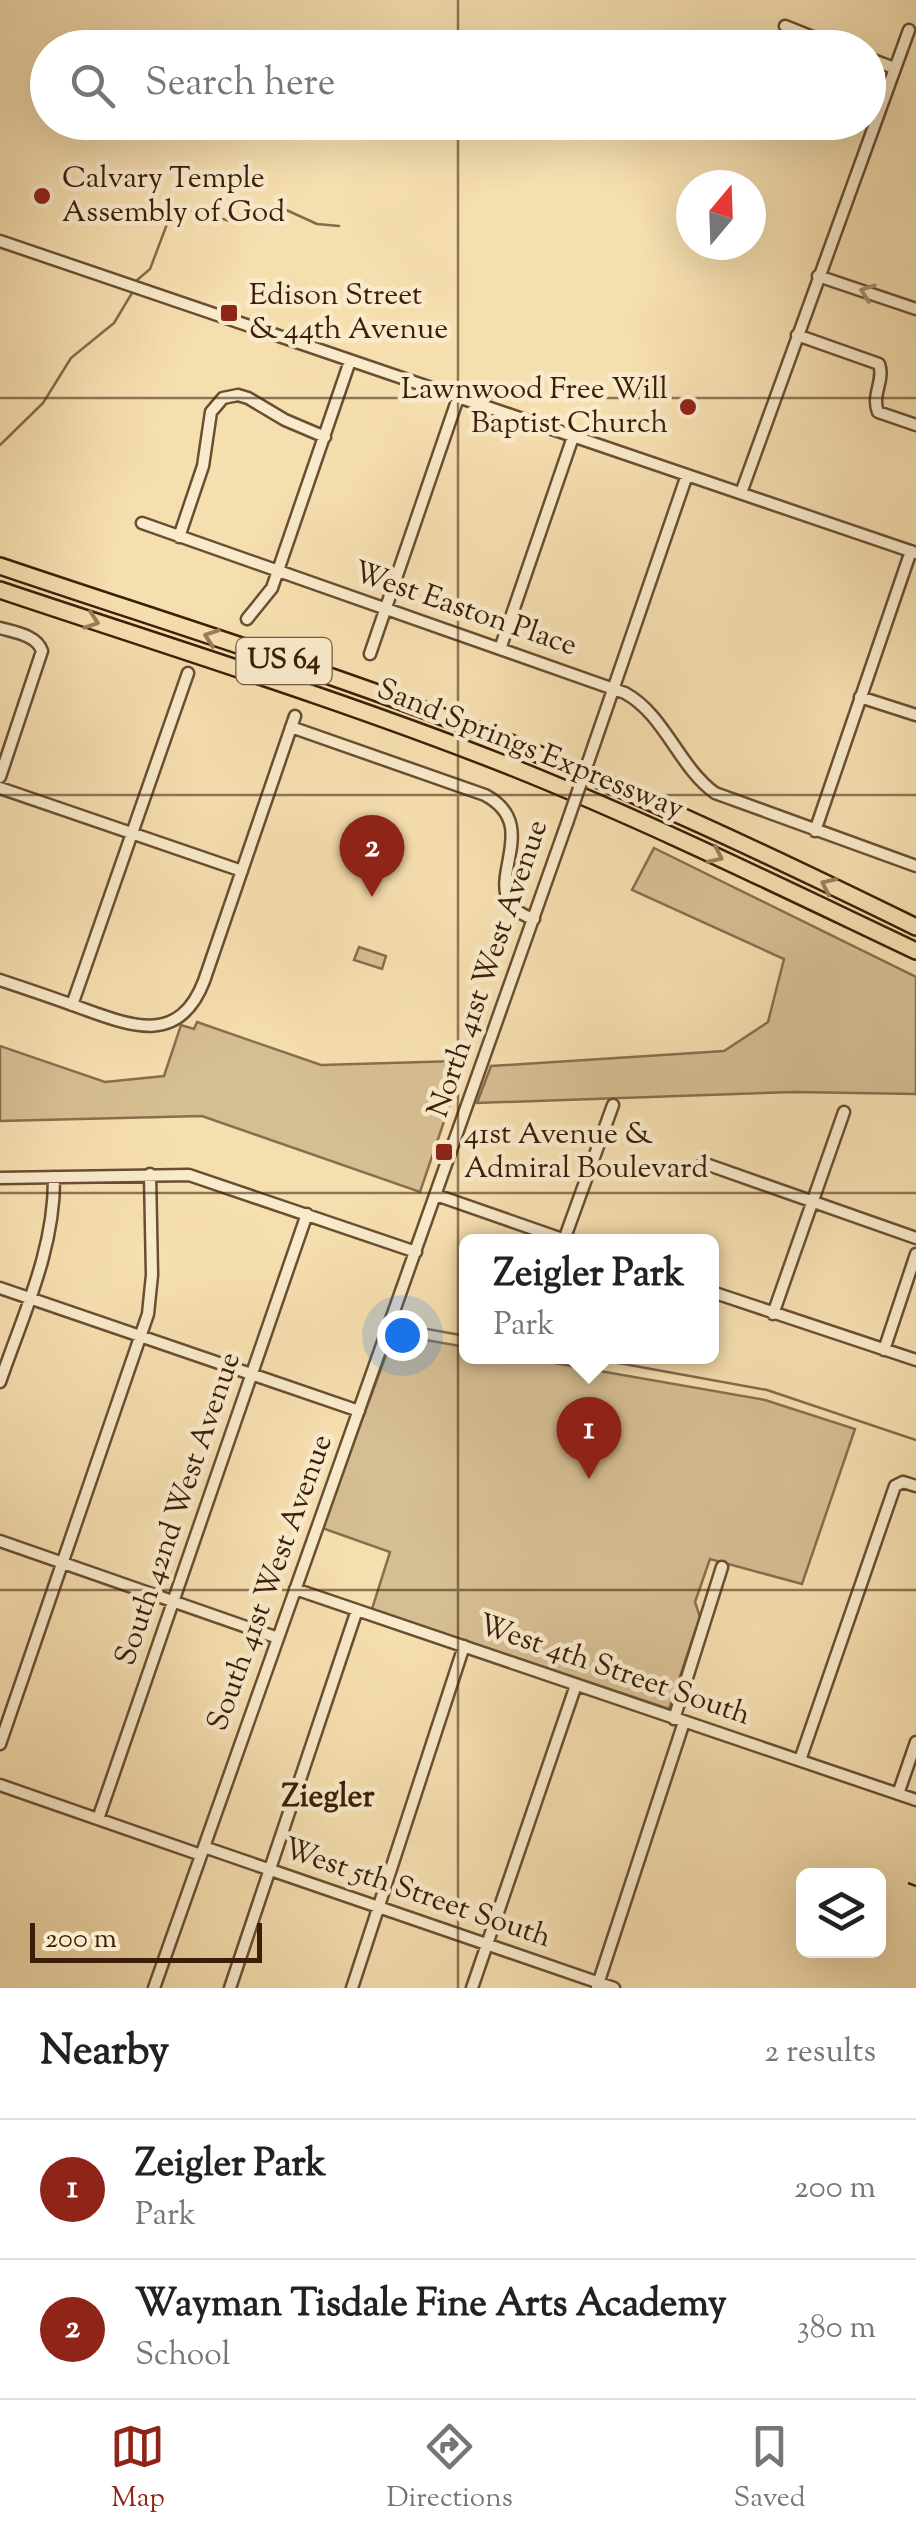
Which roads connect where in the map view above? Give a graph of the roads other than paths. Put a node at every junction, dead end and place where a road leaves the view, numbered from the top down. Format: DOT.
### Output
graph roads {
  1 [pos="785,26"];
  2 [pos="795,30"];
  3 [pos="909,30"];
  4 [pos="886,65"];
  5 [pos="894,68"];
  6 [pos="886,90"];
  7 [pos="868,140"];
  8 [pos="0,241"];
  9 [pos="818,276"];
  10 [pos="916,309"];
  11 [pos="797,335"];
  12 [pos="350,361"];
  13 [pos="458,398"];
  14 [pos="916,425"];
  15 [pos="573,436"];
  16 [pos="325,437"];
  17 [pos="687,475"];
  18 [pos="741,493"];
  19 [pos="142,523"];
  20 [pos="179,537"];
  21 [pos="913,552"];
  22 [pos="0,566"];
  23 [pos="278,572"];
  24 [pos="0,590"];
  25 [pos="386,609"];
  26 [pos="248,619"];
  27 [pos="0,628"];
  28 [pos="500,648"];
  29 [pos="370,654"];
  30 [pos="188,672"];
  31 [pos="613,688"];
  32 [pos="860,696"];
  33 [pos="916,715"];
  34 [pos="0,777"];
  35 [pos="0,788"];
  36 [pos="815,831"];
  37 [pos="132,832"];
  38 [pos="916,866"];
  39 [pos="242,871"];
  40 [pos="534,919"];
  41 [pos="916,927"];
  42 [pos="916,951"];
  43 [pos="0,980"];
  44 [pos="72,1005"];
  45 [pos="612,1105"];
  46 [pos="844,1112"];
  47 [pos="703,1163"];
  48 [pos="150,1174"];
  49 [pos="54,1176"];
  50 [pos="0,1178"];
  51 [pos="436,1195"];
  52 [pos="812,1202"];
  53 [pos="307,1214"];
  54 [pos="547,1234"];
  55 [pos="569,1234"];
  56 [pos="916,1238"];
  57 [pos="416,1252"];
  58 [pos="916,1254"];
  59 [pos="0,1288"];
  60 [pos="719,1295"];
  61 [pos="29,1298"];
  62 [pos="773,1314"];
  63 [pos="140,1336"];
  64 [pos="884,1350"];
  65 [pos="916,1360"];
  66 [pos="252,1375"];
  67 [pos="0,1382"];
  68 [pos="359,1411"];
  69 [pos="916,1486"];
  70 [pos="0,1541"];
  71 [pos="62,1562"];
  72 [pos="722,1567"];
  73 [pos="295,1588"];
  74 [pos="176,1601"];
  75 [pos="357,1610"];
  76 [pos="278,1638"];
  77 [pos="464,1646"];
  78 [pos="576,1685"];
  79 [pos="679,1721"];
  80 [pos="916,1742"];
  81 [pos="0,1744"];
  82 [pos="800,1760"];
  83 [pos="0,1785"];
  84 [pos="898,1794"];
  85 [pos="916,1800"];
  86 [pos="98,1819"];
  87 [pos="202,1851"];
  88 [pos="269,1869"];
  89 [pos="378,1907"];
  90 [pos="487,1944"];
  91 [pos="598,1986"];
  92 [pos="154,1988"];
  93 [pos="230,1988"];
  94 [pos="352,1988"];
  95 [pos="472,1988"];
  96 [pos="614,1988"];
  1 -- 2 [label="street"];
  3 -- 5 [label="street"];
  4 -- 5 [label="street"];
  5 -- 6 [label="street"];
  7 -- 9 [label="street"];
  8 -- 12 [label="street"];
  10 -- 9 [label="street, one-way"];
  9 -- 11 [label="street"];
  11 -- 14 [label="street"];
  11 -- 18 [label="street"];
  12 -- 13 [label="street"];
  12 -- 16 [label="street"];
  13 -- 15 [label="street"];
  13 -- 25 [label="street"];
  15 -- 17 [label="street"];
  15 -- 28 [label="street"];
  16 -- 20 [label="street"];
  16 -- 23 [label="street"];
  17 -- 18 [label="street"];
  17 -- 31 [label="street, North 41st West Avenue"];
  18 -- 21 [label="street"];
  19 -- 20 [label="street, West Easton Place"];
  20 -- 23 [label="street, West Easton Place"];
  21 -- 32 [label="street"];
  41 -- 22 [label="highway, Sand Springs Expressway / US 64, one-way"];
  23 -- 25 [label="street, West Easton Place"];
  23 -- 26 [label="street"];
  24 -- 42 [label="highway, Sand Springs Expressway / US 64, one-way"];
  25 -- 28 [label="street, West Easton Place"];
  25 -- 29 [label="street"];
  27 -- 34 [label="street"];
  28 -- 31 [label="street, West Easton Place"];
  30 -- 37 [label="street"];
  31 -- 36 [label="street, West Easton Place"];
  31 -- 40 [label="street, North 41st West Avenue, bridge"];
  32 -- 33 [label="street"];
  32 -- 36 [label="street"];
  35 -- 37 [label="street"];
  36 -- 38 [label="street, West Easton Place"];
  37 -- 39 [label="street"];
  37 -- 44 [label="street"];
  39 -- 40 [label="street"];
  39 -- 44 [label="street"];
  40 -- 51 [label="street, North 41st West Avenue"];
  43 -- 44 [label="street"];
  45 -- 55 [label="street"];
  46 -- 52 [label="street"];
  47 -- 52 [label="street"];
  48 -- 49 [label="street"];
  48 -- 53 [label="street"];
  48 -- 63 [label="street"];
  49 -- 50 [label="street"];
  49 -- 61 [label="street"];
  51 -- 54 [label="street"];
  51 -- 57 [label="street, South 41st West Avenue"];
  52 -- 56 [label="street"];
  52 -- 62 [label="street"];
  53 -- 57 [label="street"];
  53 -- 66 [label="street, South 42nd West Avenue"];
  57 -- 68 [label="street, South 41st West Avenue"];
  58 -- 64 [label="street"];
  59 -- 61 [label="street"];
  60 -- 62 [label="street"];
  61 -- 63 [label="street"];
  61 -- 67 [label="street"];
  62 -- 64 [label="street"];
  63 -- 66 [label="street"];
  63 -- 71 [label="street"];
  64 -- 65 [label="street"];
  66 -- 68 [label="street"];
  66 -- 74 [label="street, South 42nd West Avenue"];
  68 -- 73 [label="street, South 41st West Avenue"];
  69 -- 82 [label="street"];
  70 -- 71 [label="street"];
  71 -- 74 [label="street"];
  71 -- 81 [label="street"];
  72 -- 79 [label="street"];
  73 -- 75 [label="street, West 4th Street South"];
  73 -- 76 [label="street, South 41st West Avenue"];
  74 -- 76 [label="street"];
  74 -- 86 [label="street, South 42nd West Avenue"];
  75 -- 77 [label="street, West 4th Street South"];
  75 -- 88 [label="street"];
  76 -- 87 [label="street, South 41st West Avenue"];
  77 -- 78 [label="street, West 4th Street South"];
  77 -- 89 [label="street"];
  78 -- 79 [label="street, West 4th Street South"];
  78 -- 90 [label="street"];
  79 -- 82 [label="street, West 4th Street South"];
  79 -- 91 [label="street"];
  80 -- 84 [label="street"];
  82 -- 84 [label="street, West 4th Street South"];
  83 -- 86 [label="street, West 5th Street South"];
  84 -- 85 [label="street, West 4th Street South"];
  86 -- 87 [label="street, West 5th Street South"];
  87 -- 88 [label="street, West 5th Street South"];
  87 -- 92 [label="street, South 41st West Avenue"];
  88 -- 89 [label="street, West 5th Street South"];
  88 -- 93 [label="street"];
  89 -- 90 [label="street, West 5th Street South"];
  89 -- 94 [label="street"];
  90 -- 91 [label="street, West 5th Street South"];
  90 -- 95 [label="street"];
  91 -- 96 [label="street, West 5th Street South"];
}
